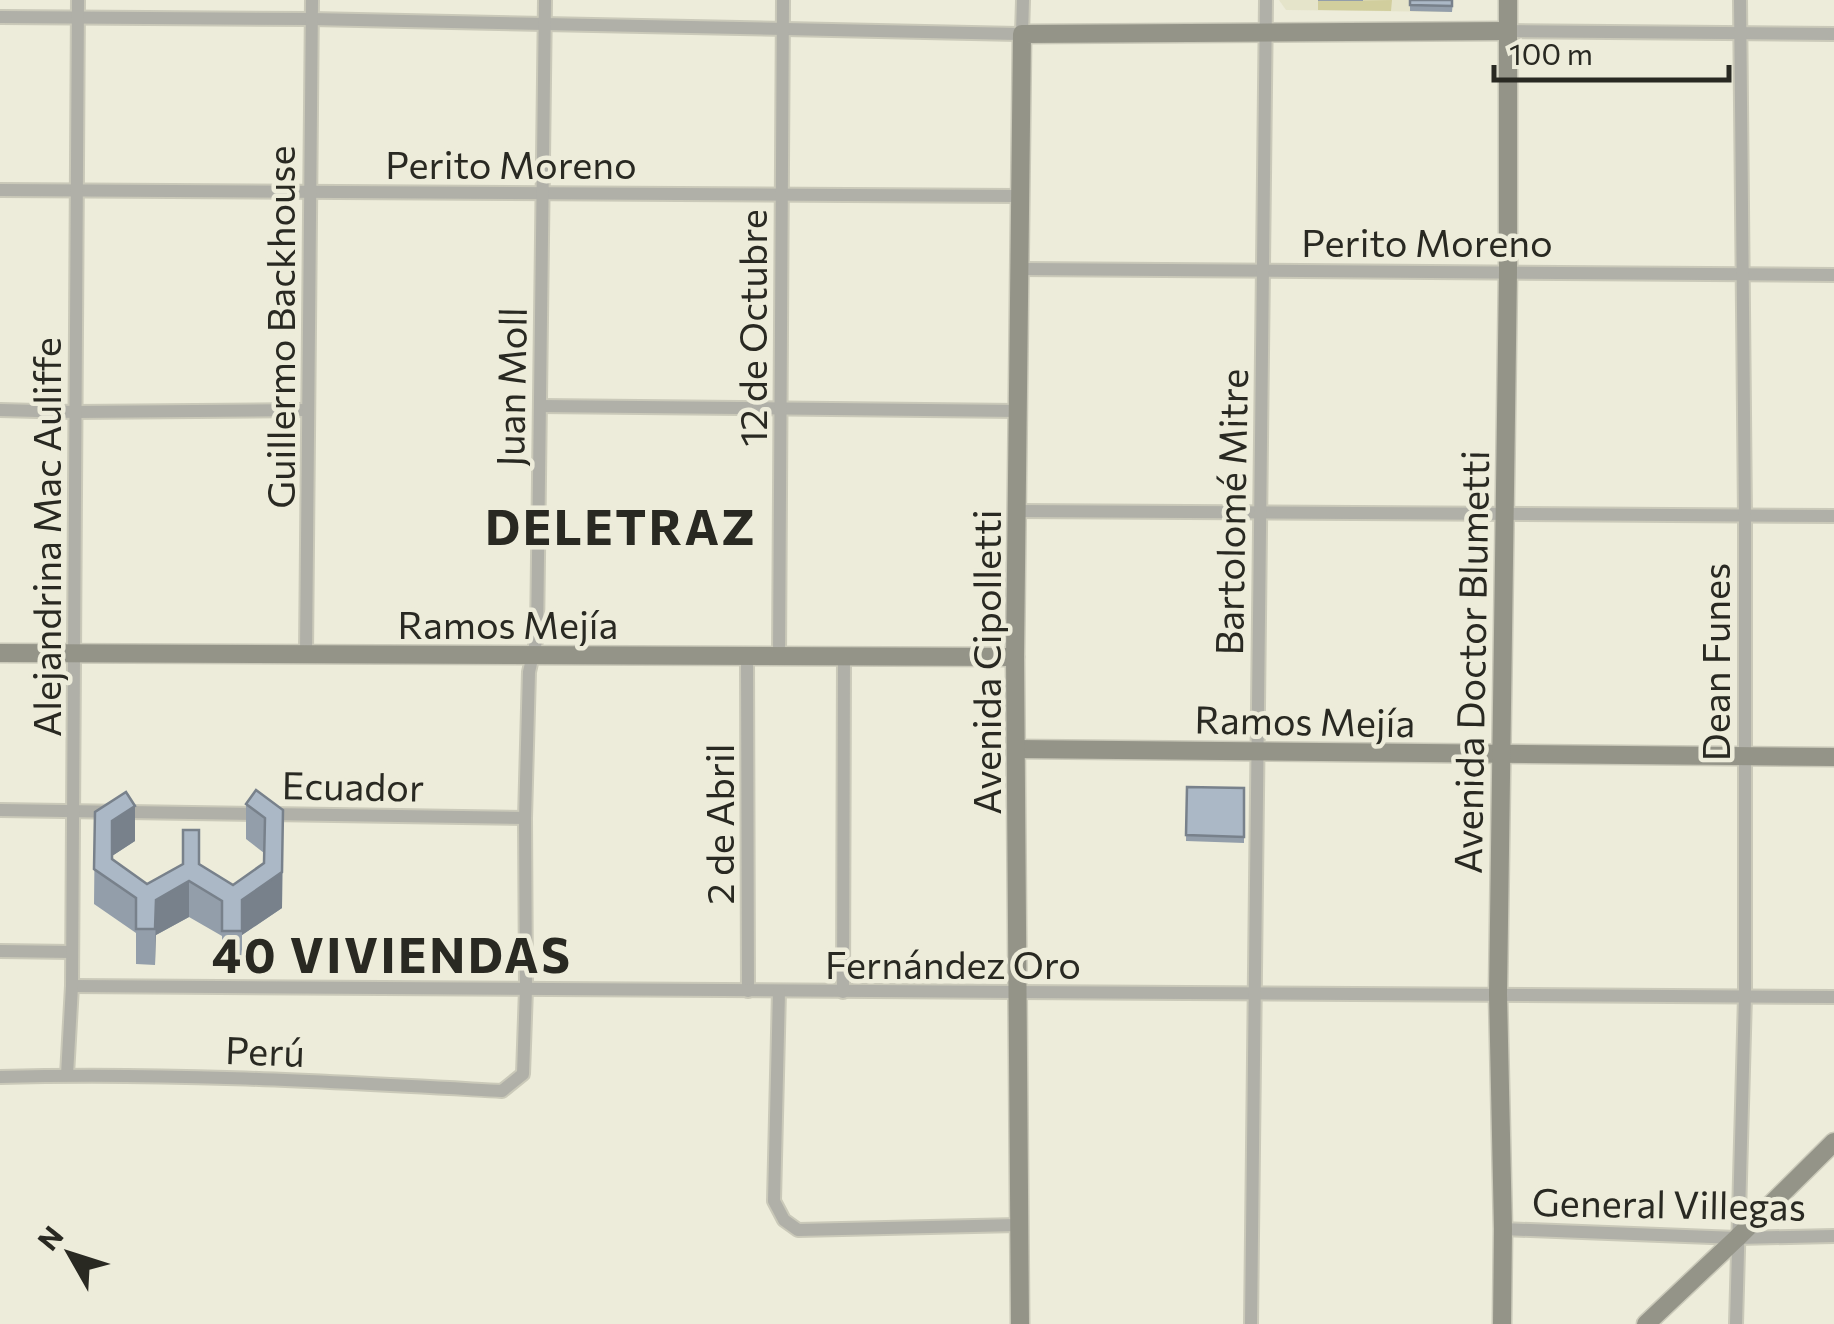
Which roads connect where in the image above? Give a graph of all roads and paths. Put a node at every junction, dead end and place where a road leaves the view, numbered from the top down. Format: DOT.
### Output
graph roads {
  1 [pos="78,0"];
  2 [pos="312,0"];
  3 [pos="544,0"];
  4 [pos="783,0"];
  5 [pos="1023,0"];
  6 [pos="1266,0"];
  7 [pos="1508,0"];
  8 [pos="1740,0"];
  9 [pos="78,17"];
  10 [pos="0,18"];
  11 [pos="312,18"];
  12 [pos="544,23"];
  13 [pos="783,28"];
  14 [pos="1508,31"];
  15 [pos="1266,32"];
  16 [pos="1740,33"];
  17 [pos="1022,34"];
  18 [pos="1834,34"];
  19 [pos="0,190"];
  20 [pos="77,190"];
  21 [pos="310,192"];
  22 [pos="542,193"];
  23 [pos="782,195"];
  24 [pos="1021,196"];
  25 [pos="1020,269"];
  26 [pos="1263,270"];
  27 [pos="1508,272"];
  28 [pos="1742,274"];
  29 [pos="1834,275"];
  30 [pos="540,406"];
  31 [pos="0,410"];
  32 [pos="308,410"];
  33 [pos="780,410"];
  34 [pos="1019,411"];
  35 [pos="75,412"];
  36 [pos="1018,511"];
  37 [pos="1260,514"];
  38 [pos="1504,514"];
  39 [pos="1745,516"];
  40 [pos="1834,516"];
  41 [pos="0,653"];
  42 [pos="74,654"];
  43 [pos="306,654"];
  44 [pos="747,656"];
  45 [pos="779,656"];
  46 [pos="844,656"];
  47 [pos="534,657"];
  48 [pos="1016,657"];
  49 [pos="1016,749"];
  50 [pos="1258,752"];
  51 [pos="1500,754"];
  52 [pos="1744,756"];
  53 [pos="1834,756"];
  54 [pos="0,810"];
  55 [pos="73,811"];
  56 [pos="525,818"];
  57 [pos="0,951"];
  58 [pos="72,952"];
  59 [pos="72,986"];
  60 [pos="526,989"];
  61 [pos="748,991"];
  62 [pos="779,992"];
  63 [pos="843,992"];
  64 [pos="1018,993"];
  65 [pos="1255,994"];
  66 [pos="1498,994"];
  67 [pos="1744,996"];
  68 [pos="1834,998"];
  69 [pos="523,1074"];
  70 [pos="67,1075"];
  71 [pos="0,1077"];
  72 [pos="1834,1142"];
  73 [pos="1019,1225"];
  74 [pos="1503,1229"];
  75 [pos="1834,1236"];
  76 [pos="1738,1238"];
  77 [pos="1020,1324"];
  78 [pos="1252,1324"];
  79 [pos="1502,1324"];
  80 [pos="1646,1324"];
  81 [pos="1736,1324"];
  1 -- 9 [label="street, Alejandrina Mac Auliffe"];
  2 -- 11 [label="street, Guillermo Backhouse"];
  3 -- 12 [label="street, Juan Moll"];
  4 -- 13 [label="street, 12 de Octubre"];
  5 -- 17 [label="street, Avenida Cipolletti"];
  6 -- 15 [label="street, Bartolomé Mitre"];
  7 -- 14 [label="street, Avenida Doctor Blumetti"];
  8 -- 16 [label="street, Dean Funes"];
  9 -- 10 [label="street"];
  9 -- 11 [label="street"];
  9 -- 20 [label="street, Alejandrina Mac Auliffe"];
  11 -- 12 [label="street"];
  11 -- 21 [label="street, Guillermo Backhouse"];
  12 -- 13 [label="street"];
  12 -- 22 [label="street, Juan Moll"];
  13 -- 17 [label="street"];
  13 -- 23 [label="street, 12 de Octubre"];
  14 -- 15 [label="street"];
  14 -- 16 [label="street"];
  14 -- 27 [label="street, Avenida Doctor Blumetti"];
  15 -- 17 [label="street"];
  15 -- 26 [label="street, Bartolomé Mitre"];
  16 -- 18 [label="street"];
  16 -- 28 [label="street, Dean Funes"];
  17 -- 24 [label="street, Avenida Cipolletti"];
  19 -- 20 [label="street, Perito Moreno"];
  20 -- 21 [label="street, Perito Moreno"];
  20 -- 35 [label="street, Alejandrina Mac Auliffe"];
  21 -- 22 [label="street, Perito Moreno"];
  21 -- 32 [label="street, Guillermo Backhouse"];
  22 -- 23 [label="street, Perito Moreno"];
  22 -- 30 [label="street, Juan Moll"];
  23 -- 24 [label="street, Perito Moreno"];
  23 -- 33 [label="street, 12 de Octubre"];
  24 -- 25 [label="street, Avenida Cipolletti"];
  25 -- 26 [label="street, Perito Moreno"];
  25 -- 34 [label="street, Avenida Cipolletti"];
  26 -- 27 [label="street, Perito Moreno"];
  26 -- 37 [label="street, Bartolomé Mitre"];
  27 -- 28 [label="street, Perito Moreno"];
  27 -- 38 [label="street, Avenida Doctor Blumetti"];
  28 -- 29 [label="street, Perito Moreno"];
  28 -- 39 [label="street, Dean Funes"];
  30 -- 33 [label="street"];
  30 -- 47 [label="street, Juan Moll"];
  31 -- 35 [label="street"];
  32 -- 35 [label="street"];
  32 -- 43 [label="street, Guillermo Backhouse"];
  33 -- 34 [label="street"];
  33 -- 45 [label="street, 12 de Octubre"];
  34 -- 36 [label="street, Avenida Cipolletti"];
  35 -- 42 [label="street, Alejandrina Mac Auliffe"];
  36 -- 37 [label="street"];
  36 -- 48 [label="street, Avenida Cipolletti"];
  37 -- 38 [label="street"];
  37 -- 50 [label="street, Bartolomé Mitre"];
  38 -- 39 [label="street"];
  38 -- 51 [label="street, Avenida Doctor Blumetti"];
  39 -- 40 [label="street"];
  39 -- 52 [label="street, Dean Funes"];
  41 -- 42 [label="street, Ramos Mejía"];
  42 -- 43 [label="street, Ramos Mejía"];
  42 -- 55 [label="street, Alejandrina Mac Auliffe"];
  43 -- 47 [label="street, Ramos Mejía"];
  44 -- 45 [label="street, Ramos Mejía"];
  44 -- 47 [label="street, Ramos Mejía"];
  44 -- 61 [label="street, 2 de Abril"];
  45 -- 46 [label="street, Ramos Mejía"];
  46 -- 48 [label="street, Ramos Mejía"];
  46 -- 63 [label="street"];
  47 -- 56 [label="street, Juan Moll"];
  48 -- 49 [label="street, Avenida Cipolletti"];
  49 -- 50 [label="street, Ramos Mejía"];
  49 -- 64 [label="street, Avenida Cipolletti"];
  50 -- 51 [label="street, Ramos Mejía"];
  50 -- 65 [label="street, Bartolomé Mitre"];
  51 -- 52 [label="street, Ramos Mejía"];
  51 -- 66 [label="street, Avenida Doctor Blumetti"];
  52 -- 53 [label="street, Ramos Mejía"];
  52 -- 67 [label="street, Dean Funes"];
  54 -- 55 [label="street, Ecuador"];
  55 -- 56 [label="street, Ecuador"];
  55 -- 58 [label="street, Alejandrina Mac Auliffe"];
  56 -- 60 [label="street, Juan Moll"];
  57 -- 58 [label="street"];
  58 -- 59 [label="street, Alejandrina Mac Auliffe"];
  59 -- 60 [label="street, Fernández Oro"];
  59 -- 70 [label="street, Alejandrina Mac Auliffe"];
  60 -- 61 [label="street, Fernández Oro"];
  60 -- 69 [label="street, Juan Moll"];
  61 -- 62 [label="street, Fernández Oro"];
  62 -- 63 [label="street, Fernández Oro"];
  62 -- 73 [label="street"];
  63 -- 64 [label="street, Fernández Oro"];
  64 -- 65 [label="street, Fernández Oro"];
  64 -- 73 [label="street, Avenida Cipolletti"];
  65 -- 66 [label="street, Fernández Oro"];
  65 -- 78 [label="street, Bartolomé Mitre"];
  66 -- 67 [label="street, Fernández Oro"];
  66 -- 74 [label="street, Avenida Doctor Blumetti"];
  67 -- 68 [label="street, Fernández Oro"];
  67 -- 76 [label="street, Dean Funes"];
  69 -- 70 [label="street, Perú"];
  70 -- 71 [label="street, Perú"];
  72 -- 76 [label="street"];
  73 -- 77 [label="street, Avenida Cipolletti"];
  74 -- 76 [label="street, General Villegas"];
  74 -- 79 [label="street, Avenida Doctor Blumetti"];
  75 -- 76 [label="street, General Villegas"];
  76 -- 80 [label="street"];
  76 -- 81 [label="street, Dean Funes"];
}
